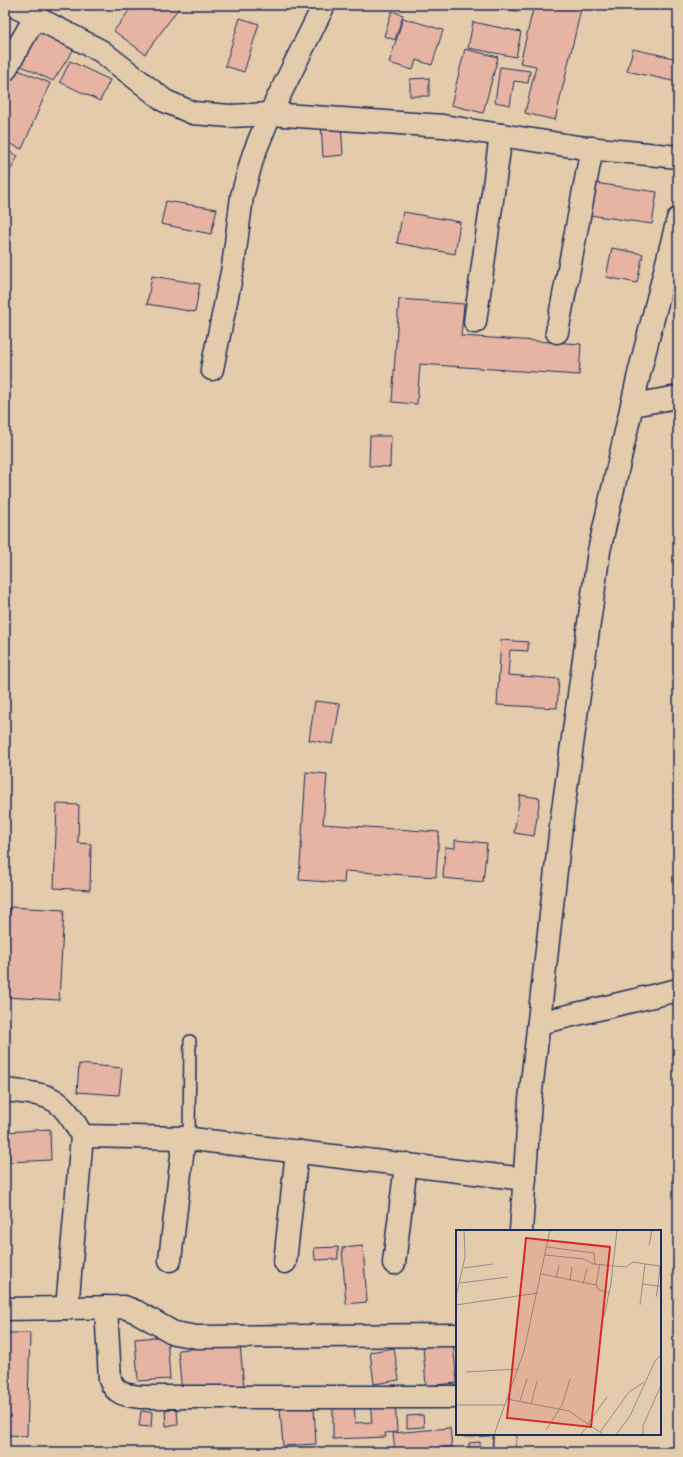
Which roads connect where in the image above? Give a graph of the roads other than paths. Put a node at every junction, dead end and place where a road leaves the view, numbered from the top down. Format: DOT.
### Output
graph roads {
  1 [pos="324,5"];
  2 [pos="26,9"];
  3 [pos="5,70"];
  4 [pos="270,114"];
  5 [pos="502,135"];
  6 [pos="592,148"];
  7 [pos="678,157"];
  8 [pos="678,219"];
  9 [pos="475,322"];
  10 [pos="557,332"];
  11 [pos="212,369"];
  12 [pos="678,397"];
  13 [pos="632,405"];
  14 [pos="678,990"];
  15 [pos="539,1023"];
  16 [pos="190,1041"];
  17 [pos="5,1090"];
  18 [pos="82,1136"];
  19 [pos="187,1138"];
  20 [pos="297,1151"];
  21 [pos="406,1164"];
  22 [pos="524,1179"];
  23 [pos="521,1230"];
  24 [pos="170,1260"];
  25 [pos="285,1262"];
  26 [pos="394,1263"];
  27 [pos="106,1307"];
  28 [pos="67,1308"];
  29 [pos="5,1309"];
  30 [pos="456,1335"];
  31 [pos="456,1397"];
  32 [pos="505,1435"];
  33 [pos="504,1452"];
  1 -- 4 [label="street"];
  2 -- 3 [label="street"];
  2 -- 4 [label="street"];
  4 -- 5 [label="street"];
  4 -- 11 [label="street"];
  5 -- 6 [label="street"];
  5 -- 9 [label="street"];
  6 -- 7 [label="street"];
  6 -- 10 [label="street"];
  8 -- 13 [label="street"];
  12 -- 13 [label="street"];
  13 -- 15 [label="street"];
  14 -- 15 [label="street"];
  15 -- 22 [label="street"];
  16 -- 19 [label="lane"];
  17 -- 18 [label="street"];
  18 -- 19 [label="street"];
  18 -- 28 [label="street"];
  19 -- 20 [label="street"];
  19 -- 24 [label="street"];
  20 -- 21 [label="street"];
  20 -- 25 [label="street"];
  21 -- 22 [label="street"];
  21 -- 26 [label="street"];
  22 -- 23 [label="street"];
  27 -- 28 [label="street"];
  27 -- 30 [label="street"];
  27 -- 31 [label="street"];
  28 -- 29 [label="street"];
  32 -- 33 [label="street"];
}
